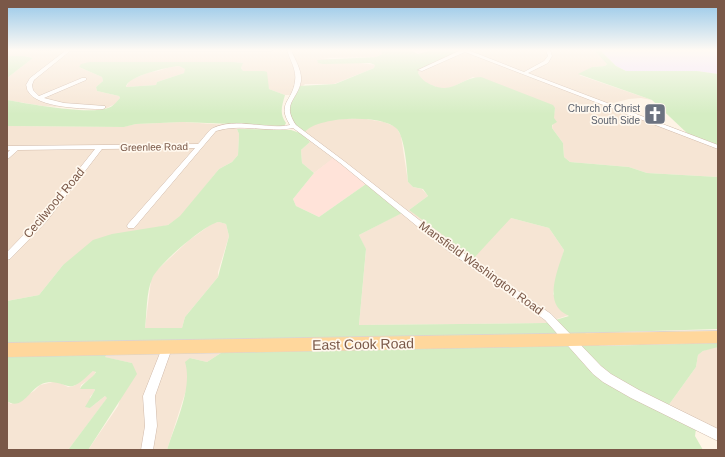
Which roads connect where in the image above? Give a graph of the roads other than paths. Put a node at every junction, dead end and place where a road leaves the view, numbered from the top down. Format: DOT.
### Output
graph roads {
  1 [pos="43,71"];
  2 [pos="296,71"];
  3 [pos="521,71"];
  4 [pos="528,71"];
  5 [pos="525,73"];
  6 [pos="84,79"];
  7 [pos="41,97"];
  8 [pos="102,107"];
  9 [pos="294,126"];
  10 [pos="199,146"];
  11 [pos="100,147"];
  12 [pos="718,147"];
  13 [pos="7,148"];
  14 [pos="16,148"];
  15 [pos="7,157"];
  16 [pos="131,226"];
  17 [pos="7,257"];
  18 [pos="718,336"];
  19 [pos="569,340"];
  20 [pos="167,348"];
  21 [pos="7,350"];
  22 [pos="718,435"];
  23 [pos="148,450"];
  1 -- 7 [label="street"];
  2 -- 9 [label="street"];
  3 -- 5 [label="street"];
  4 -- 5 [label="street"];
  5 -- 12 [label="street"];
  6 -- 7 [label="street"];
  7 -- 8 [label="street"];
  9 -- 10 [label="street, Greenlee Road"];
  9 -- 19 [label="street, Mansfield Washington Road"];
  10 -- 11 [label="street, Greenlee Road"];
  10 -- 16 [label="street"];
  11 -- 14 [label="street, Greenlee Road"];
  11 -- 17 [label="street, Cecilwood Road"];
  13 -- 14 [label="street, Greenlee Road"];
  14 -- 15 [label="street"];
  18 -- 19 [label="main road, East Cook Road"];
  19 -- 20 [label="main road, East Cook Road"];
  19 -- 22 [label="street, Mansfield Washington Road"];
  20 -- 21 [label="main road, East Cook Road"];
  20 -- 23 [label="street"];
}
